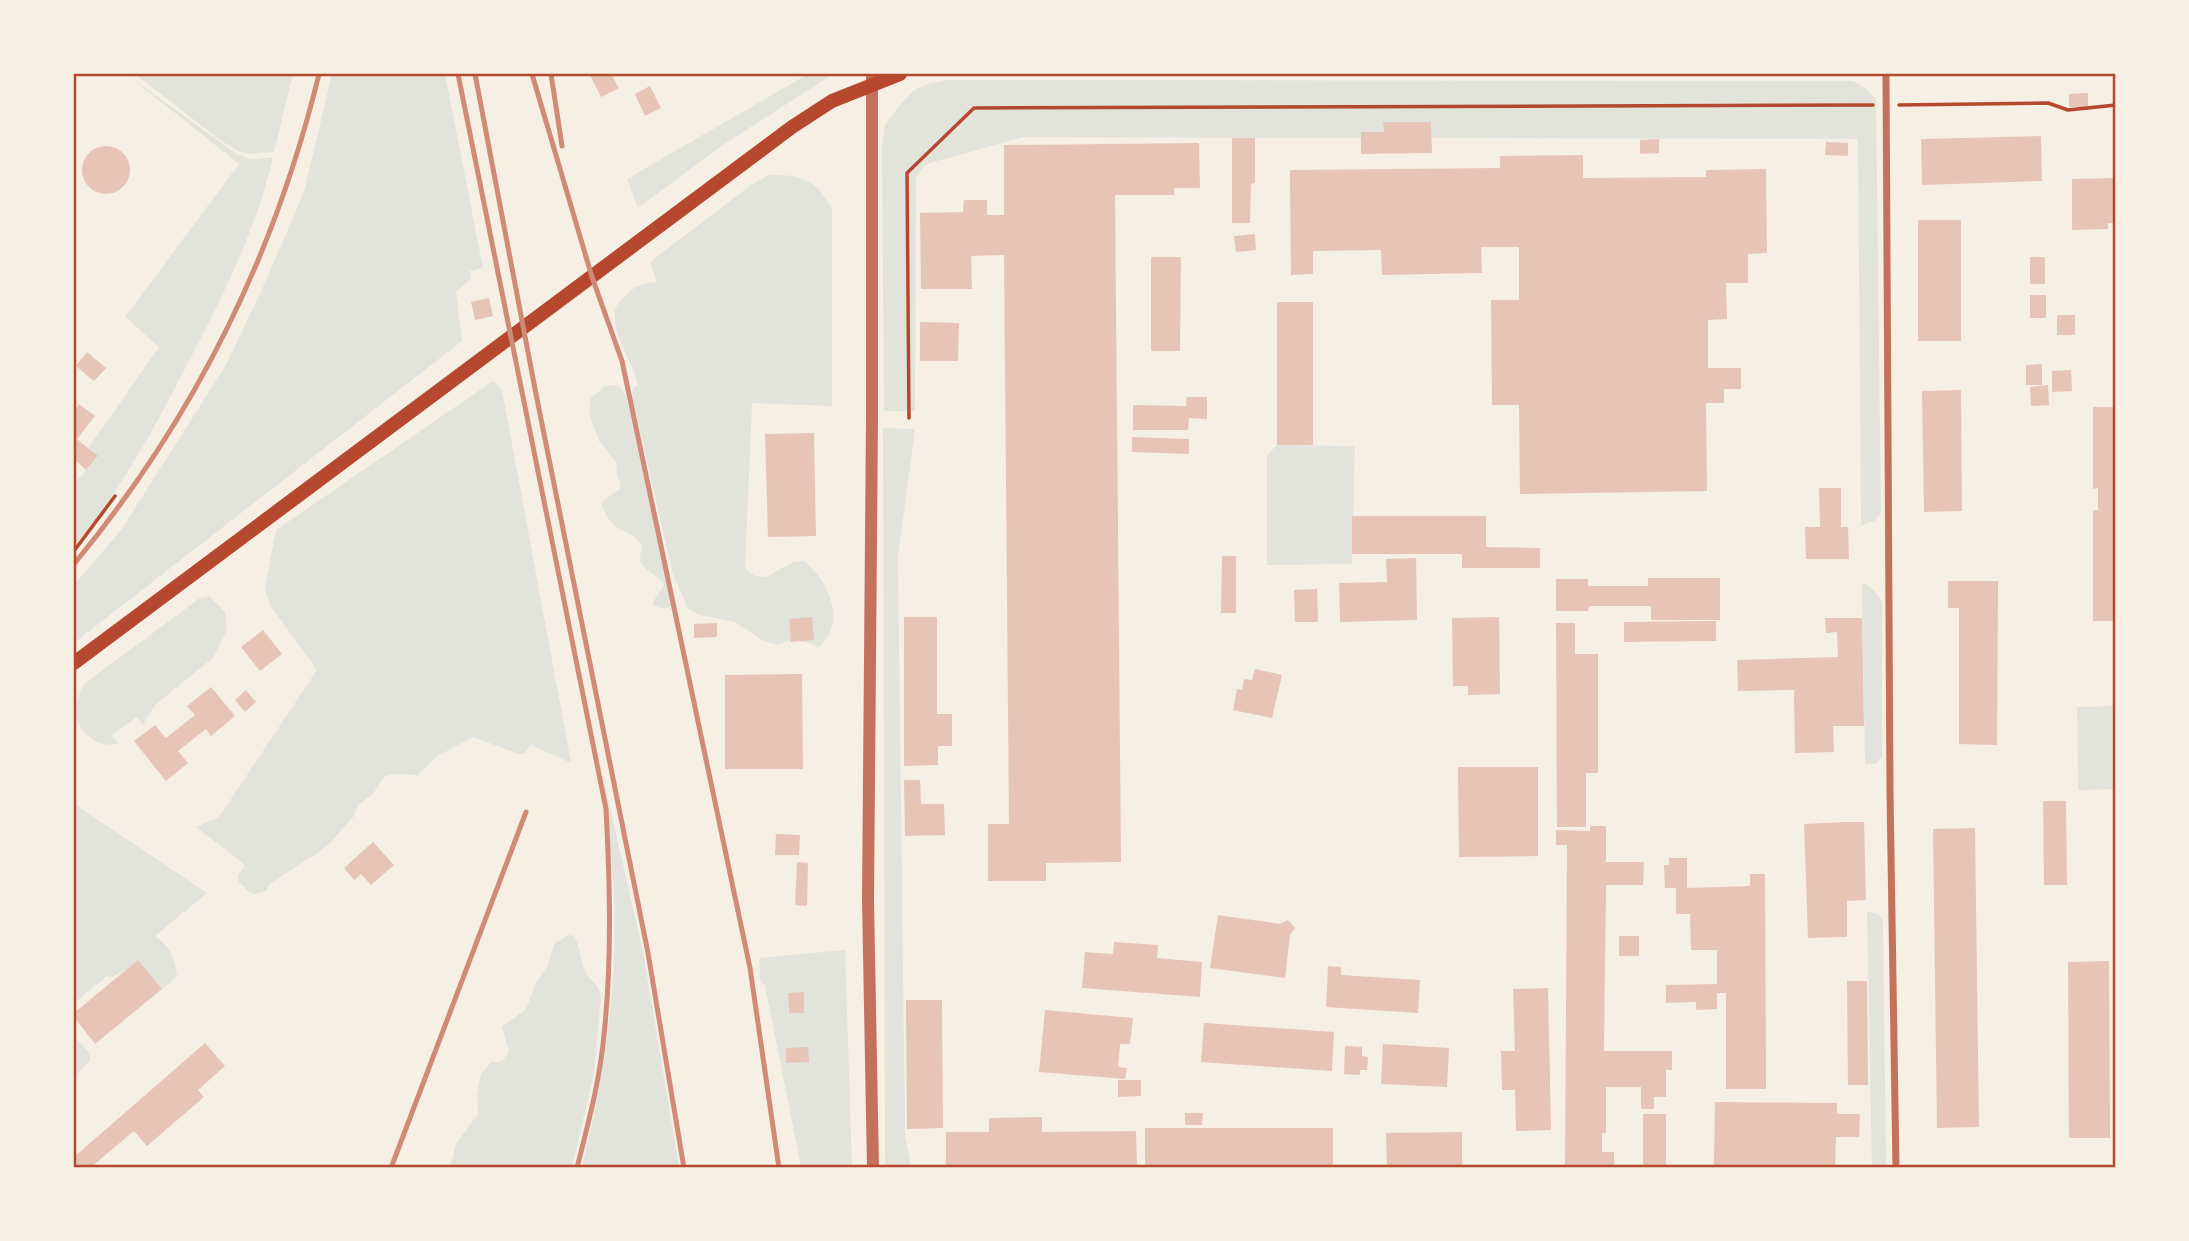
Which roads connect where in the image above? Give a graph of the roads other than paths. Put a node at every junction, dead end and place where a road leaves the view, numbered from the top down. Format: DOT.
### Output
graph roads {
  1 [pos="900,74"];
  2 [pos="1886,74"];
  3 [pos="872,79"];
  4 [pos="74,663"];
  5 [pos="873,1167"];
  6 [pos="1896,1167"];
  1 -- 3 [label="main road"];
  2 -- 6 [label="street"];
  3 -- 4 [label="main road"];
  3 -- 5 [label="street"];
}
